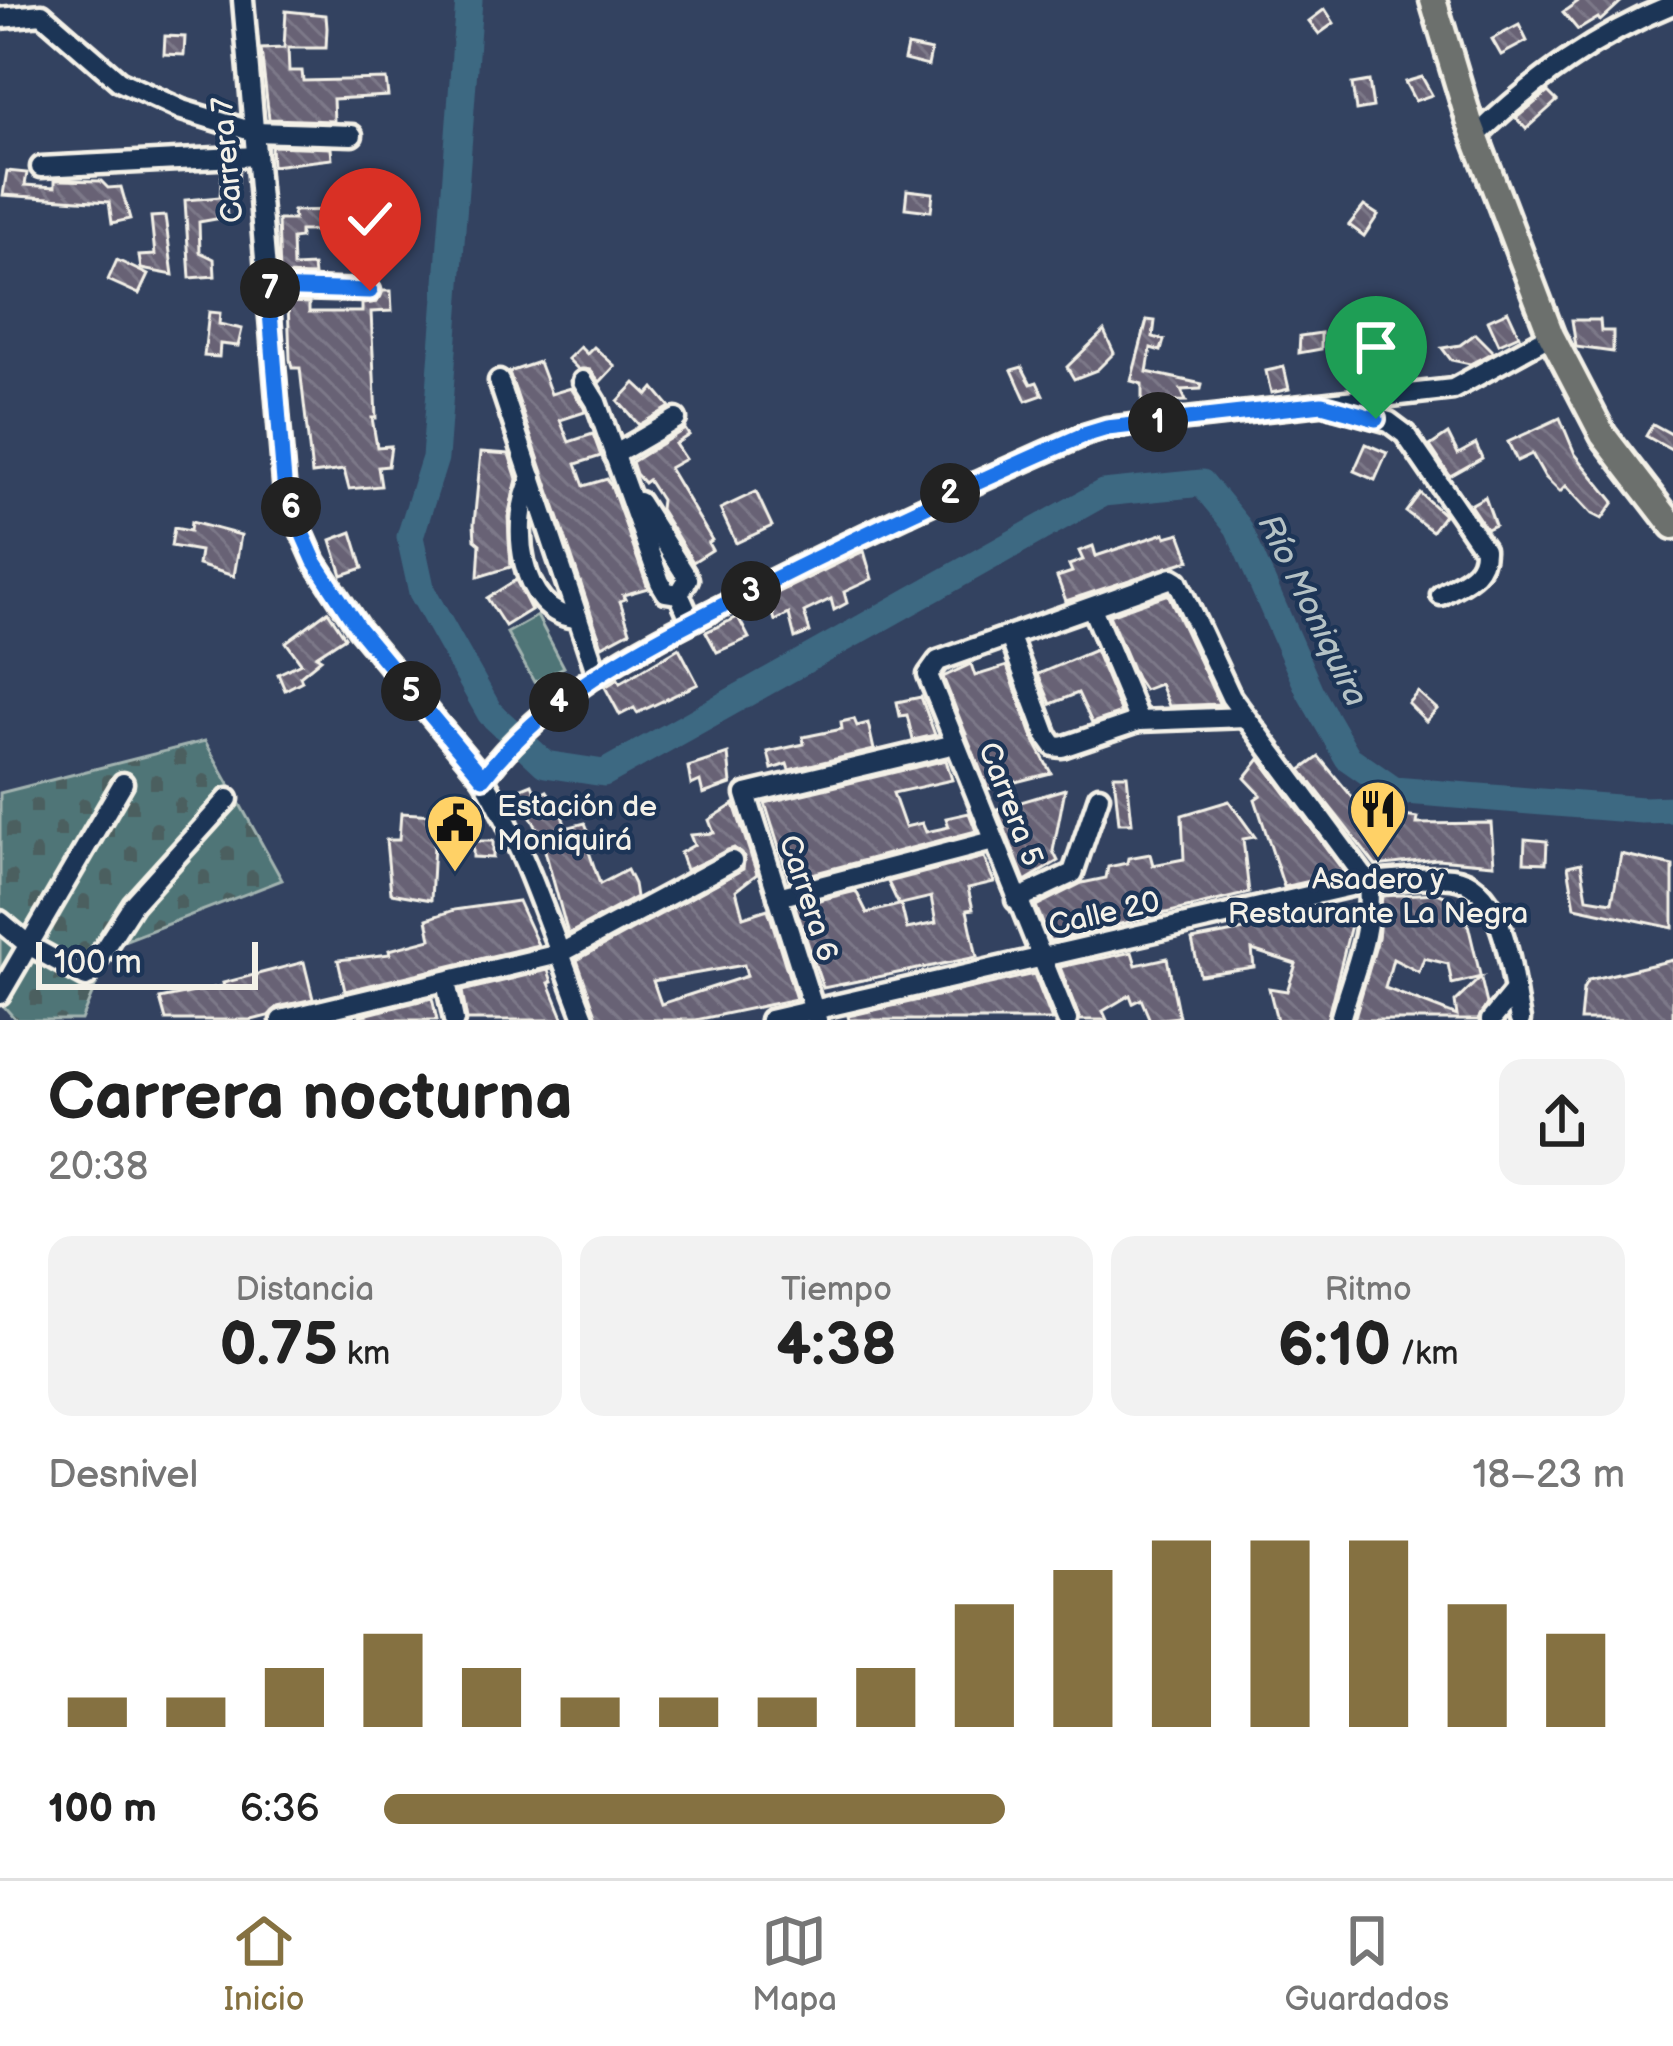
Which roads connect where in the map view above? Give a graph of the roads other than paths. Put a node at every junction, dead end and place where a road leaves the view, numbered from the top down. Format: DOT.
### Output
graph roads {
  1 [pos="243,0"];
  2 [pos="1433,0"];
  3 [pos="1673,4"];
  4 [pos="34,7"];
  5 [pos="0,18"];
  6 [pos="254,132"];
  7 [pos="352,135"];
  8 [pos="1475,137"];
  9 [pos="256,156"];
  10 [pos="41,167"];
  11 [pos="268,288"];
  12 [pos="370,291"];
  13 [pos="1551,335"];
  14 [pos="499,381"];
  15 [pos="583,381"];
  16 [pos="1322,404"];
  17 [pos="676,419"];
  18 [pos="617,465"];
  19 [pos="532,478"];
  20 [pos="1673,526"];
  21 [pos="1441,595"];
  22 [pos="1092,608"];
  23 [pos="578,618"];
  24 [pos="692,621"];
  25 [pos="1010,637"];
  26 [pos="596,676"];
  27 [pos="1245,717"];
  28 [pos="1139,722"];
  29 [pos="955,744"];
  30 [pos="483,778"];
  31 [pos="123,783"];
  32 [pos="1099,796"];
  33 [pos="228,799"];
  34 [pos="993,842"];
  35 [pos="732,861"];
  36 [pos="1368,883"];
  37 [pos="778,898"];
  38 [pos="1016,900"];
  39 [pos="0,921"];
  40 [pos="30,946"];
  41 [pos="560,954"];
  42 [pos="1039,959"];
  43 [pos="446,982"];
  44 [pos="1514,992"];
  45 [pos="0,994"];
  46 [pos="816,1016"];
  47 [pos="281,1020"];
  48 [pos="454,1020"];
  49 [pos="585,1020"];
  50 [pos="770,1020"];
  51 [pos="1066,1020"];
  52 [pos="1340,1020"];
  53 [pos="1490,1020"];
  54 [pos="1520,1020"];
  1 -- 6 [label="street, Carrera 7"];
  2 -- 8 [label="main road"];
  3 -- 8 [label="street"];
  4 -- 5 [label="street"];
  4 -- 6 [label="street"];
  6 -- 7 [label="street"];
  6 -- 9 [label="street, Carrera 7"];
  8 -- 13 [label="main road"];
  9 -- 10 [label="street"];
  9 -- 11 [label="street, Carrera 7"];
  11 -- 12 [label="street"];
  11 -- 30 [label="street, Carrera 7"];
  13 -- 16 [label="street"];
  13 -- 20 [label="main road"];
  14 -- 19 [label="street"];
  15 -- 18 [label="street"];
  16 -- 21 [label="street"];
  16 -- 24 [label="street"];
  17 -- 18 [label="street"];
  18 -- 24 [label="street"];
  19 -- 23 [label="street"];
  19 -- 23 [label="street"];
  22 -- 25 [label="street"];
  22 -- 27 [label="street"];
  22 -- 28 [label="street"];
  23 -- 26 [label="street"];
  24 -- 26 [label="street"];
  25 -- 28 [label="street"];
  25 -- 29 [label="street, Carrera 5"];
  26 -- 30 [label="street"];
  27 -- 28 [label="street"];
  27 -- 36 [label="street"];
  29 -- 34 [label="street, Carrera 5"];
  29 -- 37 [label="street, Carrera 6"];
  30 -- 41 [label="street, Carrera 7"];
  31 -- 40 [label="street"];
  32 -- 38 [label="street"];
  33 -- 40 [label="street"];
  34 -- 37 [label="street"];
  34 -- 38 [label="street, Carrera 5"];
  35 -- 41 [label="street"];
  36 -- 42 [label="street, Calle 20"];
  36 -- 44 [label="street, Calle 20"];
  36 -- 52 [label="street"];
  37 -- 46 [label="street, Carrera 6"];
  38 -- 42 [label="street, Carrera 5"];
  39 -- 40 [label="street"];
  40 -- 45 [label="street"];
  41 -- 43 [label="street"];
  41 -- 49 [label="street, Carrera 7"];
  42 -- 46 [label="street, Calle 20"];
  42 -- 51 [label="street, Carrera 5"];
  43 -- 47 [label="street"];
  43 -- 48 [label="street"];
  44 -- 53 [label="street"];
  44 -- 54 [label="street"];
  46 -- 50 [label="street, Calle 20"];
}
